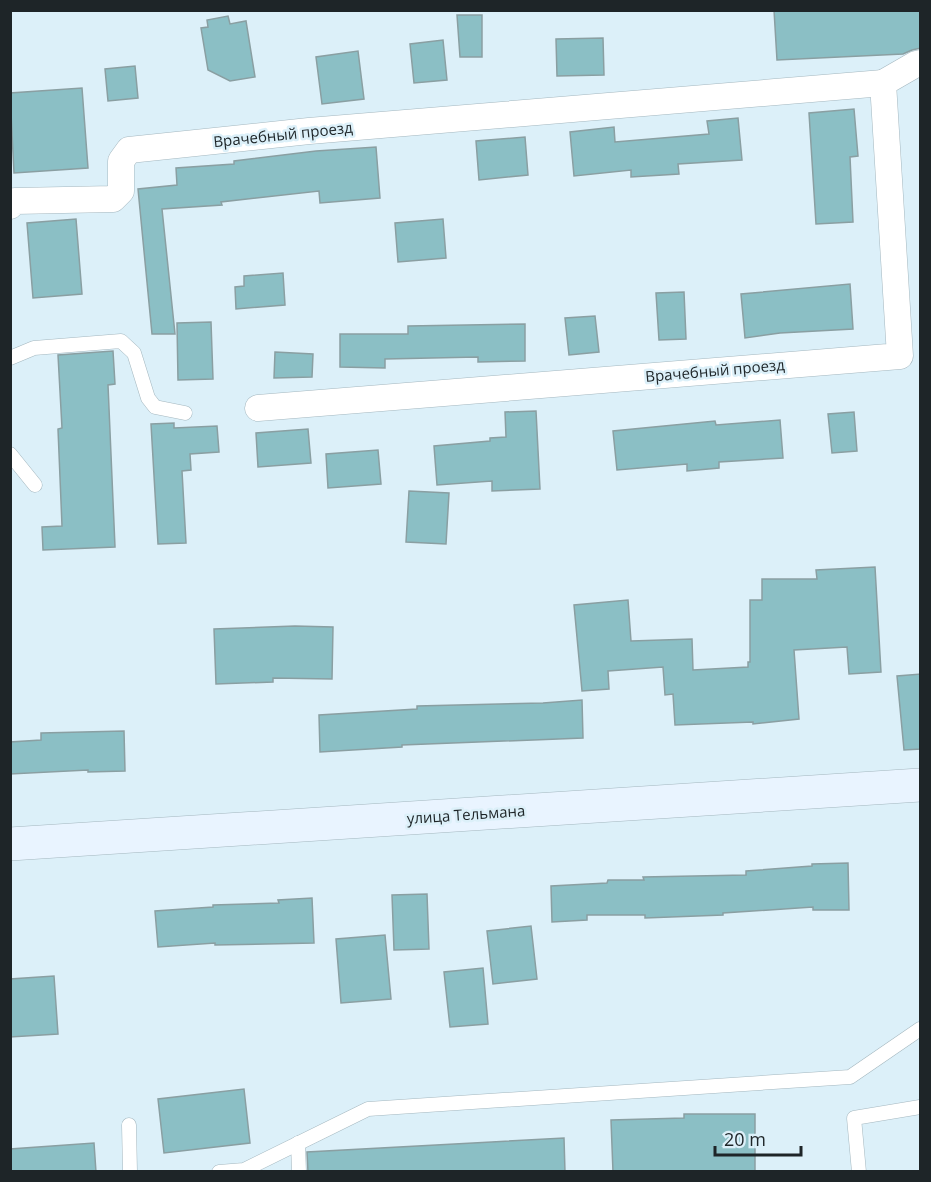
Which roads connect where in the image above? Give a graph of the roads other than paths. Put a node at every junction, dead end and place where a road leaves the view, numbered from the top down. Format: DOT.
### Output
graph roads {
  1 [pos="921,63"];
  2 [pos="883,83"];
  3 [pos="10,206"];
  4 [pos="10,358"];
  5 [pos="258,408"];
  6 [pos="185,413"];
  7 [pos="10,454"];
  8 [pos="35,485"];
  9 [pos="921,785"];
  10 [pos="10,844"];
  11 [pos="921,1029"];
  12 [pos="921,1107"];
  13 [pos="129,1125"];
  14 [pos="298,1143"];
  15 [pos="130,1172"];
  16 [pos="219,1172"];
  17 [pos="299,1172"];
  18 [pos="859,1172"];
  1 -- 2 [label="street, Врачебный проезд"];
  2 -- 3 [label="street, Врачебный проезд"];
  2 -- 5 [label="street, Врачебный проезд"];
  4 -- 6 [label="lane"];
  7 -- 8 [label="lane"];
  9 -- 10 [label="street, улица Тельмана"];
  11 -- 14 [label="lane"];
  12 -- 18 [label="lane"];
  13 -- 15 [label="lane"];
  14 -- 16 [label="lane"];
  14 -- 17 [label="lane"];
}
